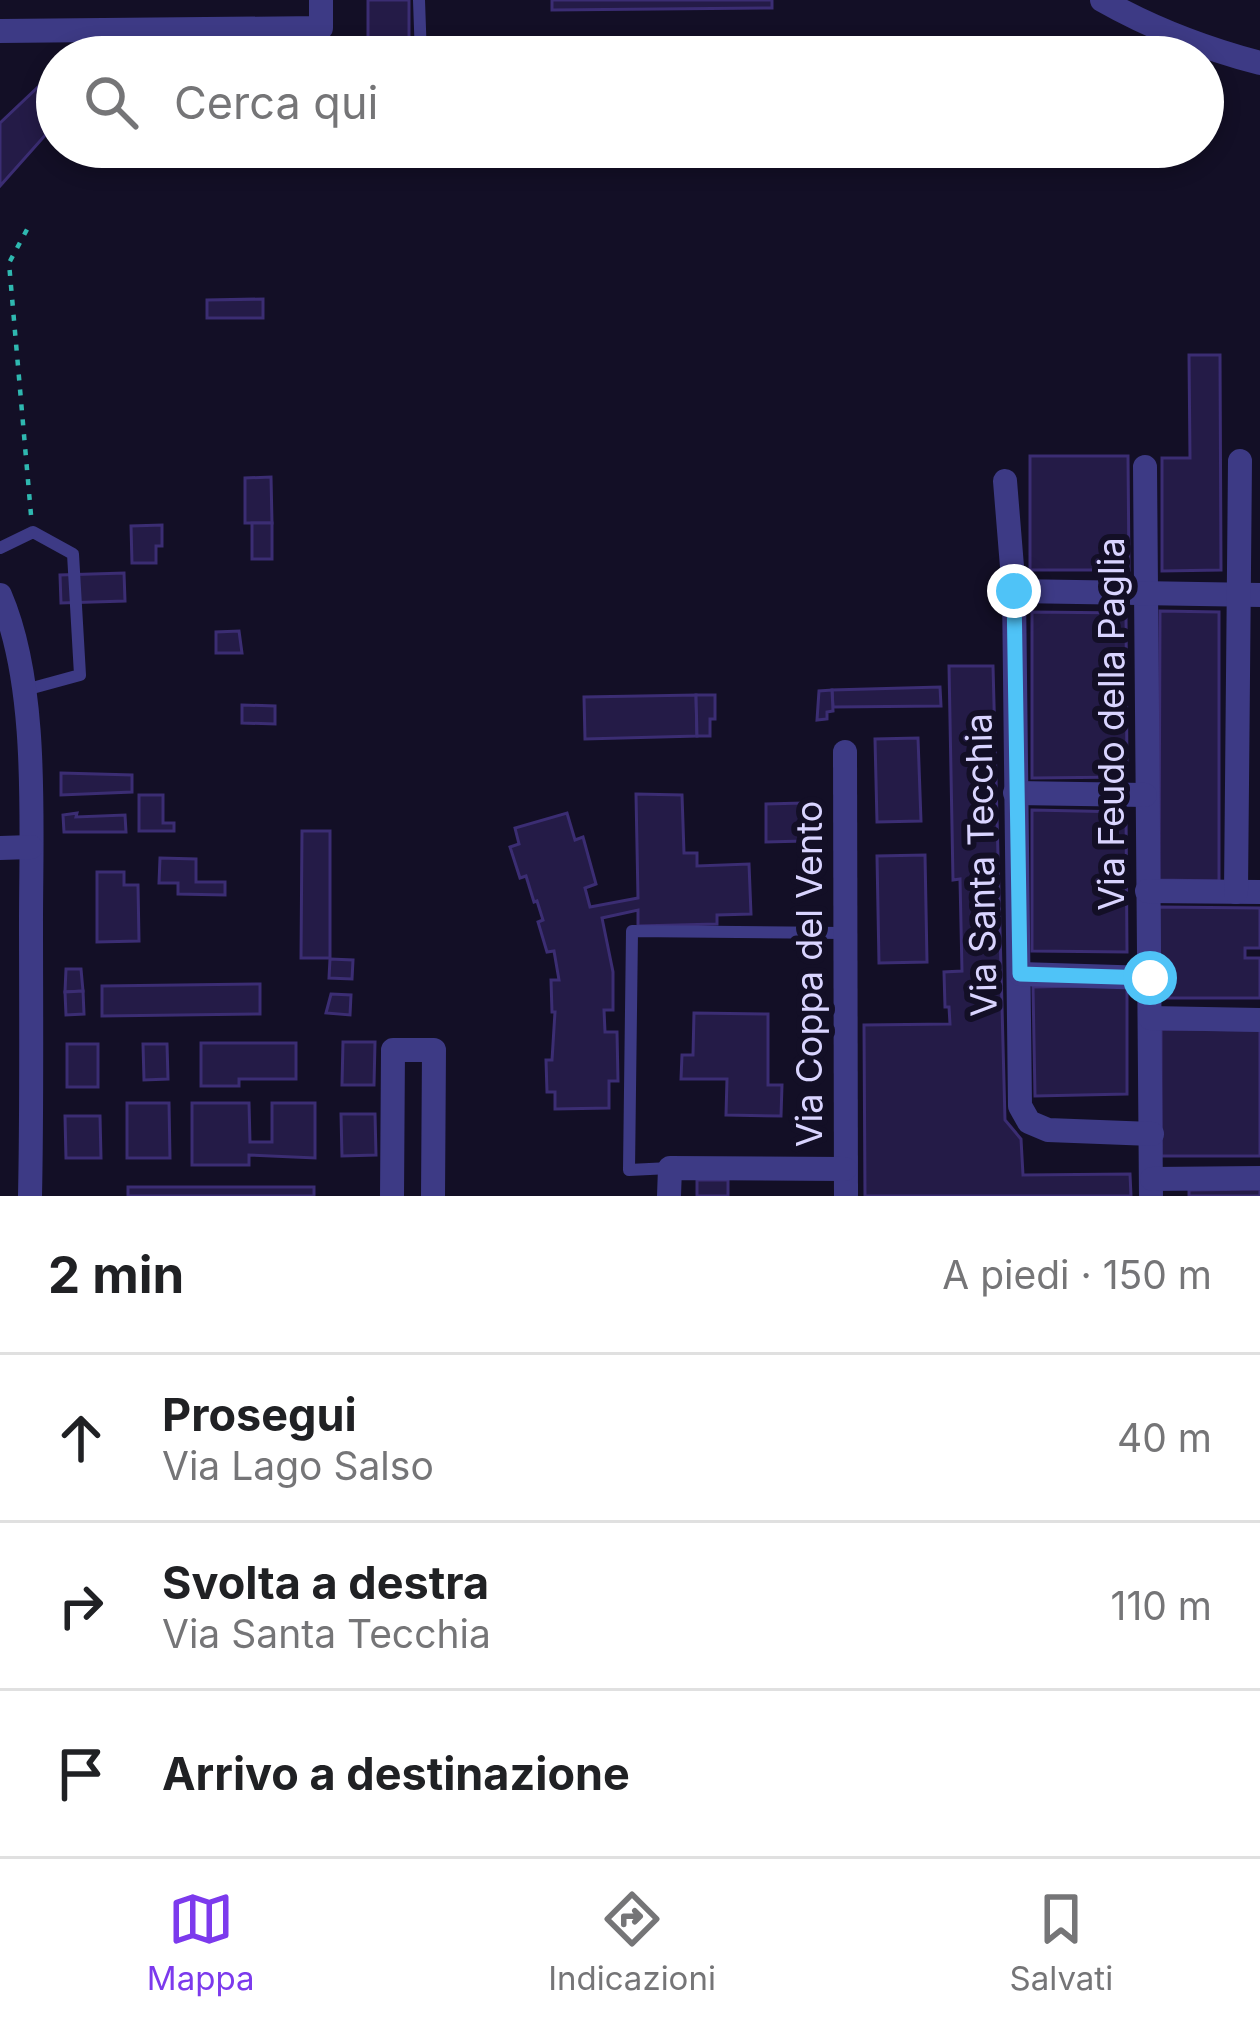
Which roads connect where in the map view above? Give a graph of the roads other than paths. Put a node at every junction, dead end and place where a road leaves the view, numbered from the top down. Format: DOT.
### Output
graph roads {
  1 [pos="321,0"];
  2 [pos="419,0"];
  3 [pos="1102,0"];
  4 [pos="0,31"];
  5 [pos="420,36"];
  6 [pos="1174,36"];
  7 [pos="1224,54"];
  8 [pos="1260,63"];
  9 [pos="1240,461"];
  10 [pos="1144,467"];
  11 [pos="1005,481"];
  12 [pos="1250,542"];
  13 [pos="0,548"];
  14 [pos="1014,591"];
  15 [pos="1146,593"];
  16 [pos="0,595"];
  17 [pos="1251,595"];
  18 [pos="24,690"];
  19 [pos="845,752"];
  20 [pos="1016,793"];
  21 [pos="1145,794"];
  22 [pos="31,847"];
  23 [pos="0,848"];
  24 [pos="1147,891"];
  25 [pos="1248,892"];
  26 [pos="844,933"];
  27 [pos="1020,974"];
  28 [pos="1150,978"];
  29 [pos="1150,1018"];
  30 [pos="1260,1020"];
  31 [pos="1151,1134"];
  32 [pos="670,1168"];
  33 [pos="845,1169"];
  34 [pos="1260,1178"];
  35 [pos="1152,1188"];
  36 [pos="30,1196"];
  37 [pos="392,1196"];
  38 [pos="433,1196"];
  39 [pos="669,1196"];
  40 [pos="846,1196"];
  1 -- 4 [label="street"];
  2 -- 5 [label="lane"];
  3 -- 6 [label="street"];
  7 -- 8 [label="street"];
  9 -- 12 [label="street"];
  10 -- 15 [label="street, Via Feudo della Paglia"];
  11 -- 14 [label="street, Via Santa Tecchia"];
  12 -- 17 [label="street"];
  13 -- 18 [label="lane"];
  14 -- 15 [label="street"];
  14 -- 20 [label="street, Via Santa Tecchia"];
  15 -- 17 [label="street"];
  15 -- 21 [label="street, Via Feudo della Paglia"];
  16 -- 18 [label="street"];
  17 -- 25 [label="street"];
  18 -- 22 [label="street"];
  19 -- 26 [label="street, Via Coppa del Vento"];
  20 -- 21 [label="street"];
  20 -- 27 [label="street, Via Santa Tecchia"];
  21 -- 24 [label="street, Via Feudo della Paglia"];
  22 -- 23 [label="street"];
  22 -- 36 [label="street"];
  24 -- 25 [label="street"];
  24 -- 28 [label="street, Via Feudo della Paglia"];
  26 -- 32 [label="lane"];
  26 -- 33 [label="street, Via Coppa del Vento"];
  27 -- 28 [label="street"];
  27 -- 31 [label="street, Via Santa Tecchia"];
  28 -- 29 [label="street, Via Feudo della Paglia"];
  29 -- 30 [label="street"];
  29 -- 31 [label="street, Via Feudo della Paglia"];
  31 -- 35 [label="street, Via Feudo della Paglia"];
  32 -- 33 [label="street"];
  32 -- 39 [label="street"];
  33 -- 40 [label="street, Via Coppa del Vento"];
  34 -- 35 [label="street"];
  37 -- 38 [label="street"];
}
